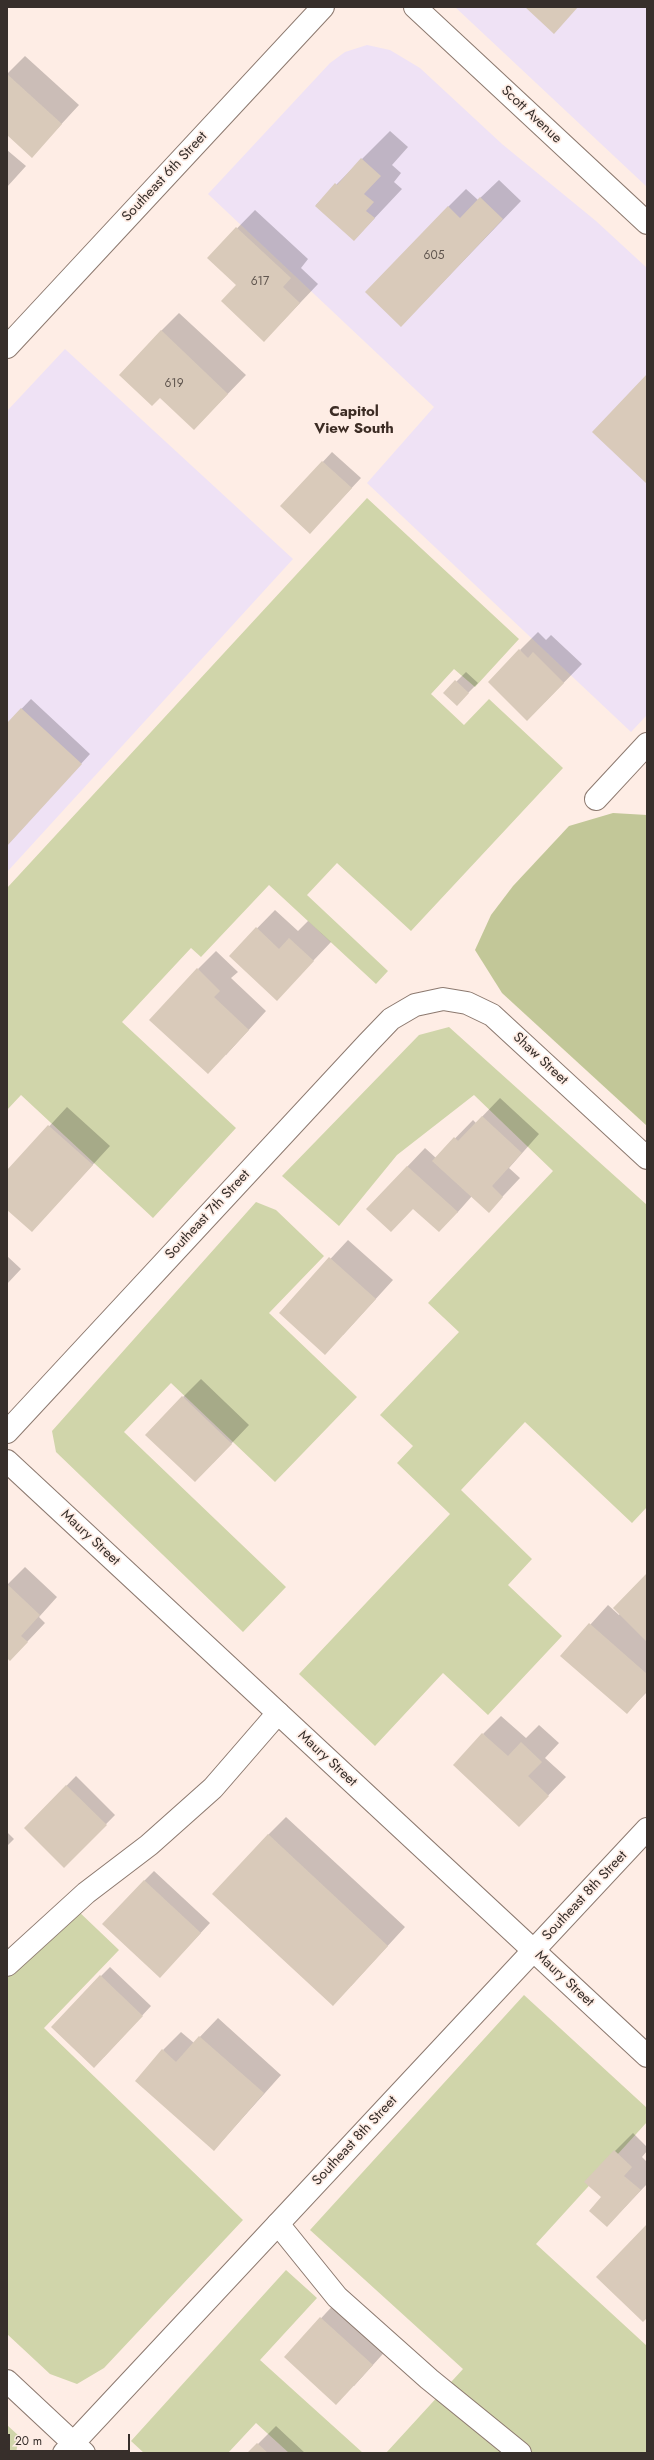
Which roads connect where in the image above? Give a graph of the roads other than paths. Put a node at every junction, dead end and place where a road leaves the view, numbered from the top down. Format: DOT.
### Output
graph roads {
  1 [pos="323,7"];
  2 [pos="415,7"];
  3 [pos="647,223"];
  4 [pos="7,347"];
  5 [pos="647,744"];
  6 [pos="596,799"];
  7 [pos="415,1005"];
  8 [pos="647,1158"];
  9 [pos="7,1432"];
  10 [pos="7,1461"];
  11 [pos="278,1713"];
  12 [pos="647,1829"];
  13 [pos="533,1951"];
  14 [pos="7,1965"];
  15 [pos="647,2056"];
  16 [pos="278,2224"];
  17 [pos="7,2382"];
  18 [pos="73,2450"];
  19 [pos="520,2453"];
  1 -- 4 [label="street, Southeast 6th Street"];
  2 -- 3 [label="street, Scott Avenue"];
  5 -- 6 [label="street"];
  7 -- 8 [label="street, Shaw Street"];
  7 -- 9 [label="street, Southeast 7th Street"];
  10 -- 11 [label="street, Maury Street"];
  11 -- 13 [label="street, Maury Street"];
  11 -- 14 [label="street"];
  12 -- 13 [label="street, Southeast 8th Street"];
  13 -- 15 [label="street, Maury Street"];
  13 -- 16 [label="street, Southeast 8th Street"];
  16 -- 18 [label="street, Southeast 8th Street"];
  16 -- 19 [label="street"];
  17 -- 18 [label="street"];
}
